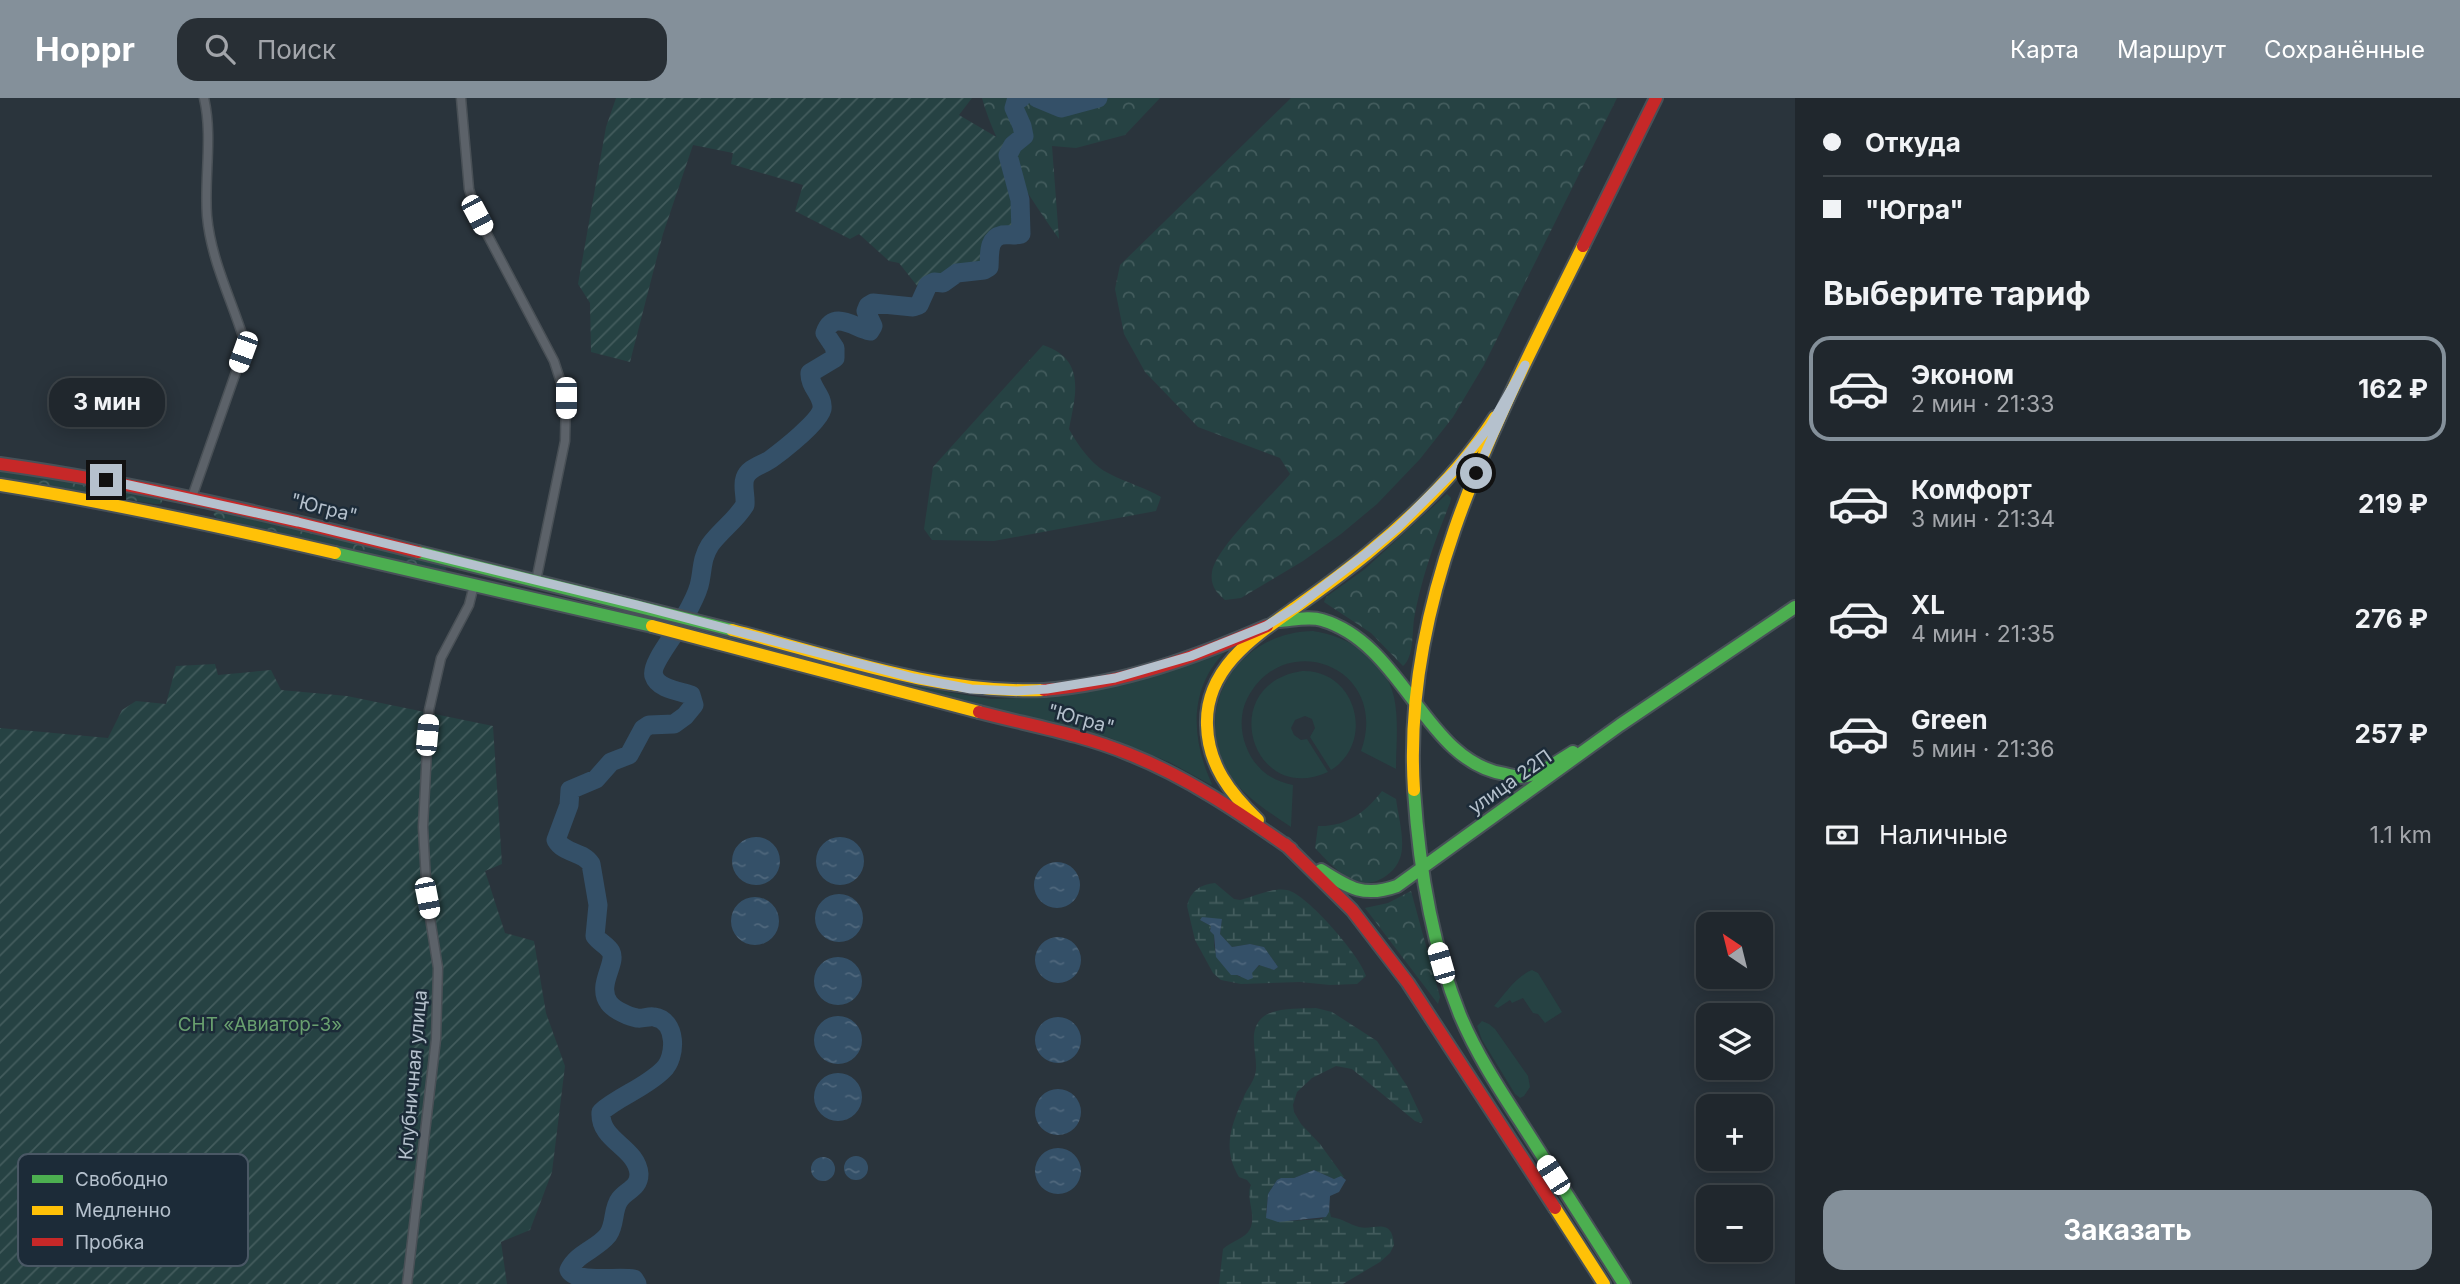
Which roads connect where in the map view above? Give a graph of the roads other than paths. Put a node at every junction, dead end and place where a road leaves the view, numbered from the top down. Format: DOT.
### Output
graph roads {
  1 [pos="204,98"];
  2 [pos="461,98"];
  3 [pos="1657,98"];
  4 [pos="1525,365"];
  5 [pos="0,464"];
  6 [pos="0,485"];
  7 [pos="192,497"];
  8 [pos="187,519"];
  9 [pos="536,581"];
  10 [pos="474,585"];
  11 [pos="1795,607"];
  12 [pos="1266,626"];
  13 [pos="1414,698"];
  14 [pos="1620,725"];
  15 [pos="1291,849"];
  16 [pos="1421,869"];
  17 [pos="407,1284"];
  18 [pos="1604,1284"];
  19 [pos="1624,1284"];
  1 -- 7 [label="street"];
  2 -- 9 [label="street"];
  3 -- 4 [label="main road"];
  4 -- 12 [label="main road"];
  4 -- 13 [label="main road"];
  5 -- 7 [label="main road, \"Югра\""];
  6 -- 8 [label="main road, \"Югра\""];
  7 -- 8 [label="main road"];
  7 -- 9 [label="main road, \"Югра\""];
  8 -- 10 [label="main road, \"Югра\""];
  9 -- 12 [label="main road, \"Югра\""];
  10 -- 15 [label="main road, \"Югра\""];
  10 -- 17 [label="street, Клубничная улица"];
  11 -- 14 [label="main road, улица 22П"];
  12 -- 13 [label="main road"];
  12 -- 15 [label="main road"];
  13 -- 14 [label="main road, улица 22П"];
  13 -- 16 [label="main road"];
  14 -- 16 [label="main road, улица 22П"];
  15 -- 16 [label="main road"];
  15 -- 18 [label="main road"];
  16 -- 19 [label="main road"];
}
